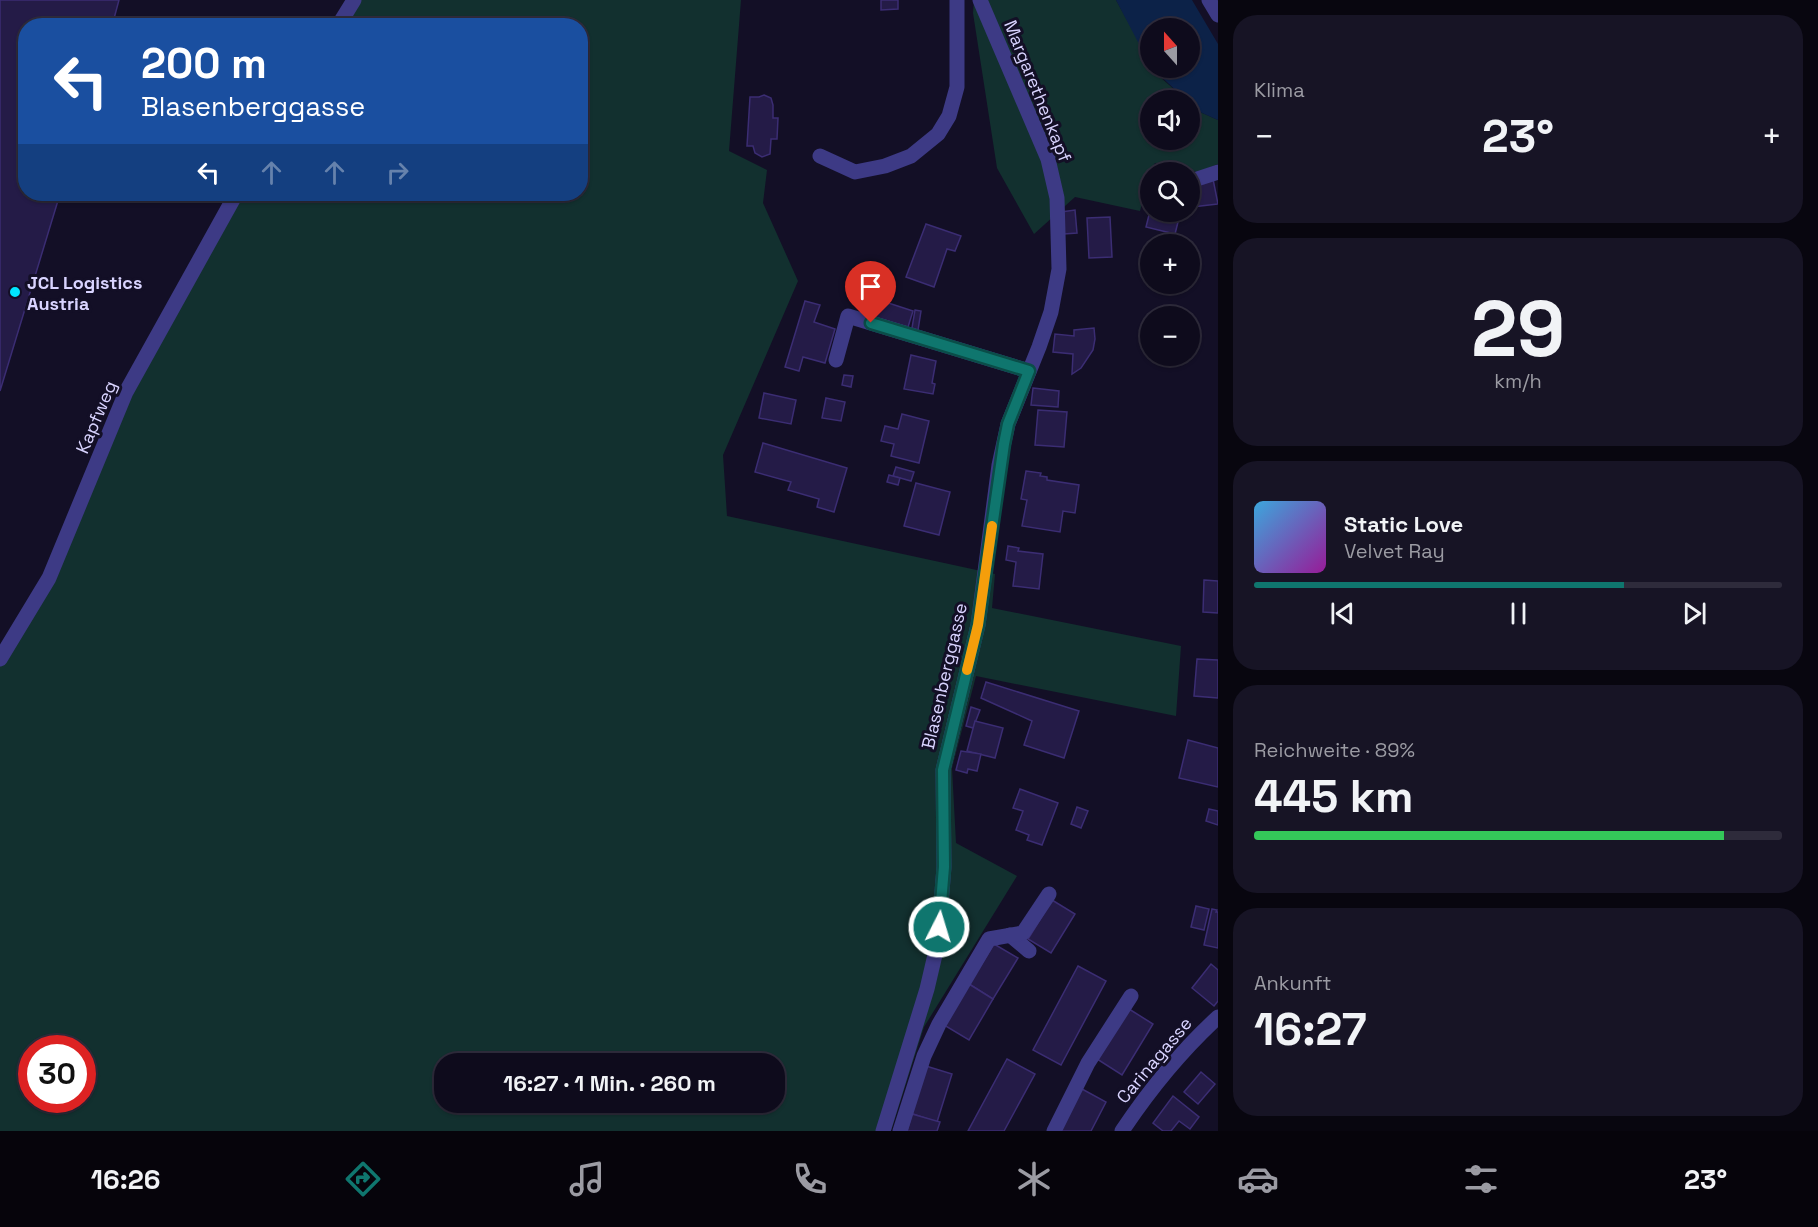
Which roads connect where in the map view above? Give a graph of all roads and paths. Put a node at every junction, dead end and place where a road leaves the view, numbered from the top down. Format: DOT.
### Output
graph roads {
  1 [pos="354,0"];
  2 [pos="957,0"];
  3 [pos="980,0"];
  4 [pos="1209,0"];
  5 [pos="1218,15"];
  6 [pos="343,18"];
  7 [pos="820,156"];
  8 [pos="1218,172"];
  9 [pos="1200,178"];
  10 [pos="1057,198"];
  11 [pos="232,201"];
  12 [pos="836,360"];
  13 [pos="1029,371"];
  14 [pos="0,659"];
  15 [pos="1049,894"];
  16 [pos="1010,935"];
  17 [pos="1029,951"];
  18 [pos="1131,996"];
  19 [pos="1218,1017"];
  20 [pos="884,1131"];
  21 [pos="900,1131"];
  22 [pos="1054,1131"];
  23 [pos="1122,1131"];
  1 -- 6 [label="street"];
  2 -- 7 [label="street"];
  3 -- 10 [label="street, Margarethenkapf"];
  4 -- 5 [label="street"];
  8 -- 9 [label="street"];
  10 -- 13 [label="street, Blasenberggasse"];
  11 -- 14 [label="street, Kapfweg"];
  12 -- 13 [label="street"];
  13 -- 20 [label="street, Blasenberggasse"];
  15 -- 16 [label="street"];
  16 -- 17 [label="street"];
  16 -- 21 [label="street"];
  18 -- 22 [label="street"];
  19 -- 23 [label="street, Carinagasse"];
}
